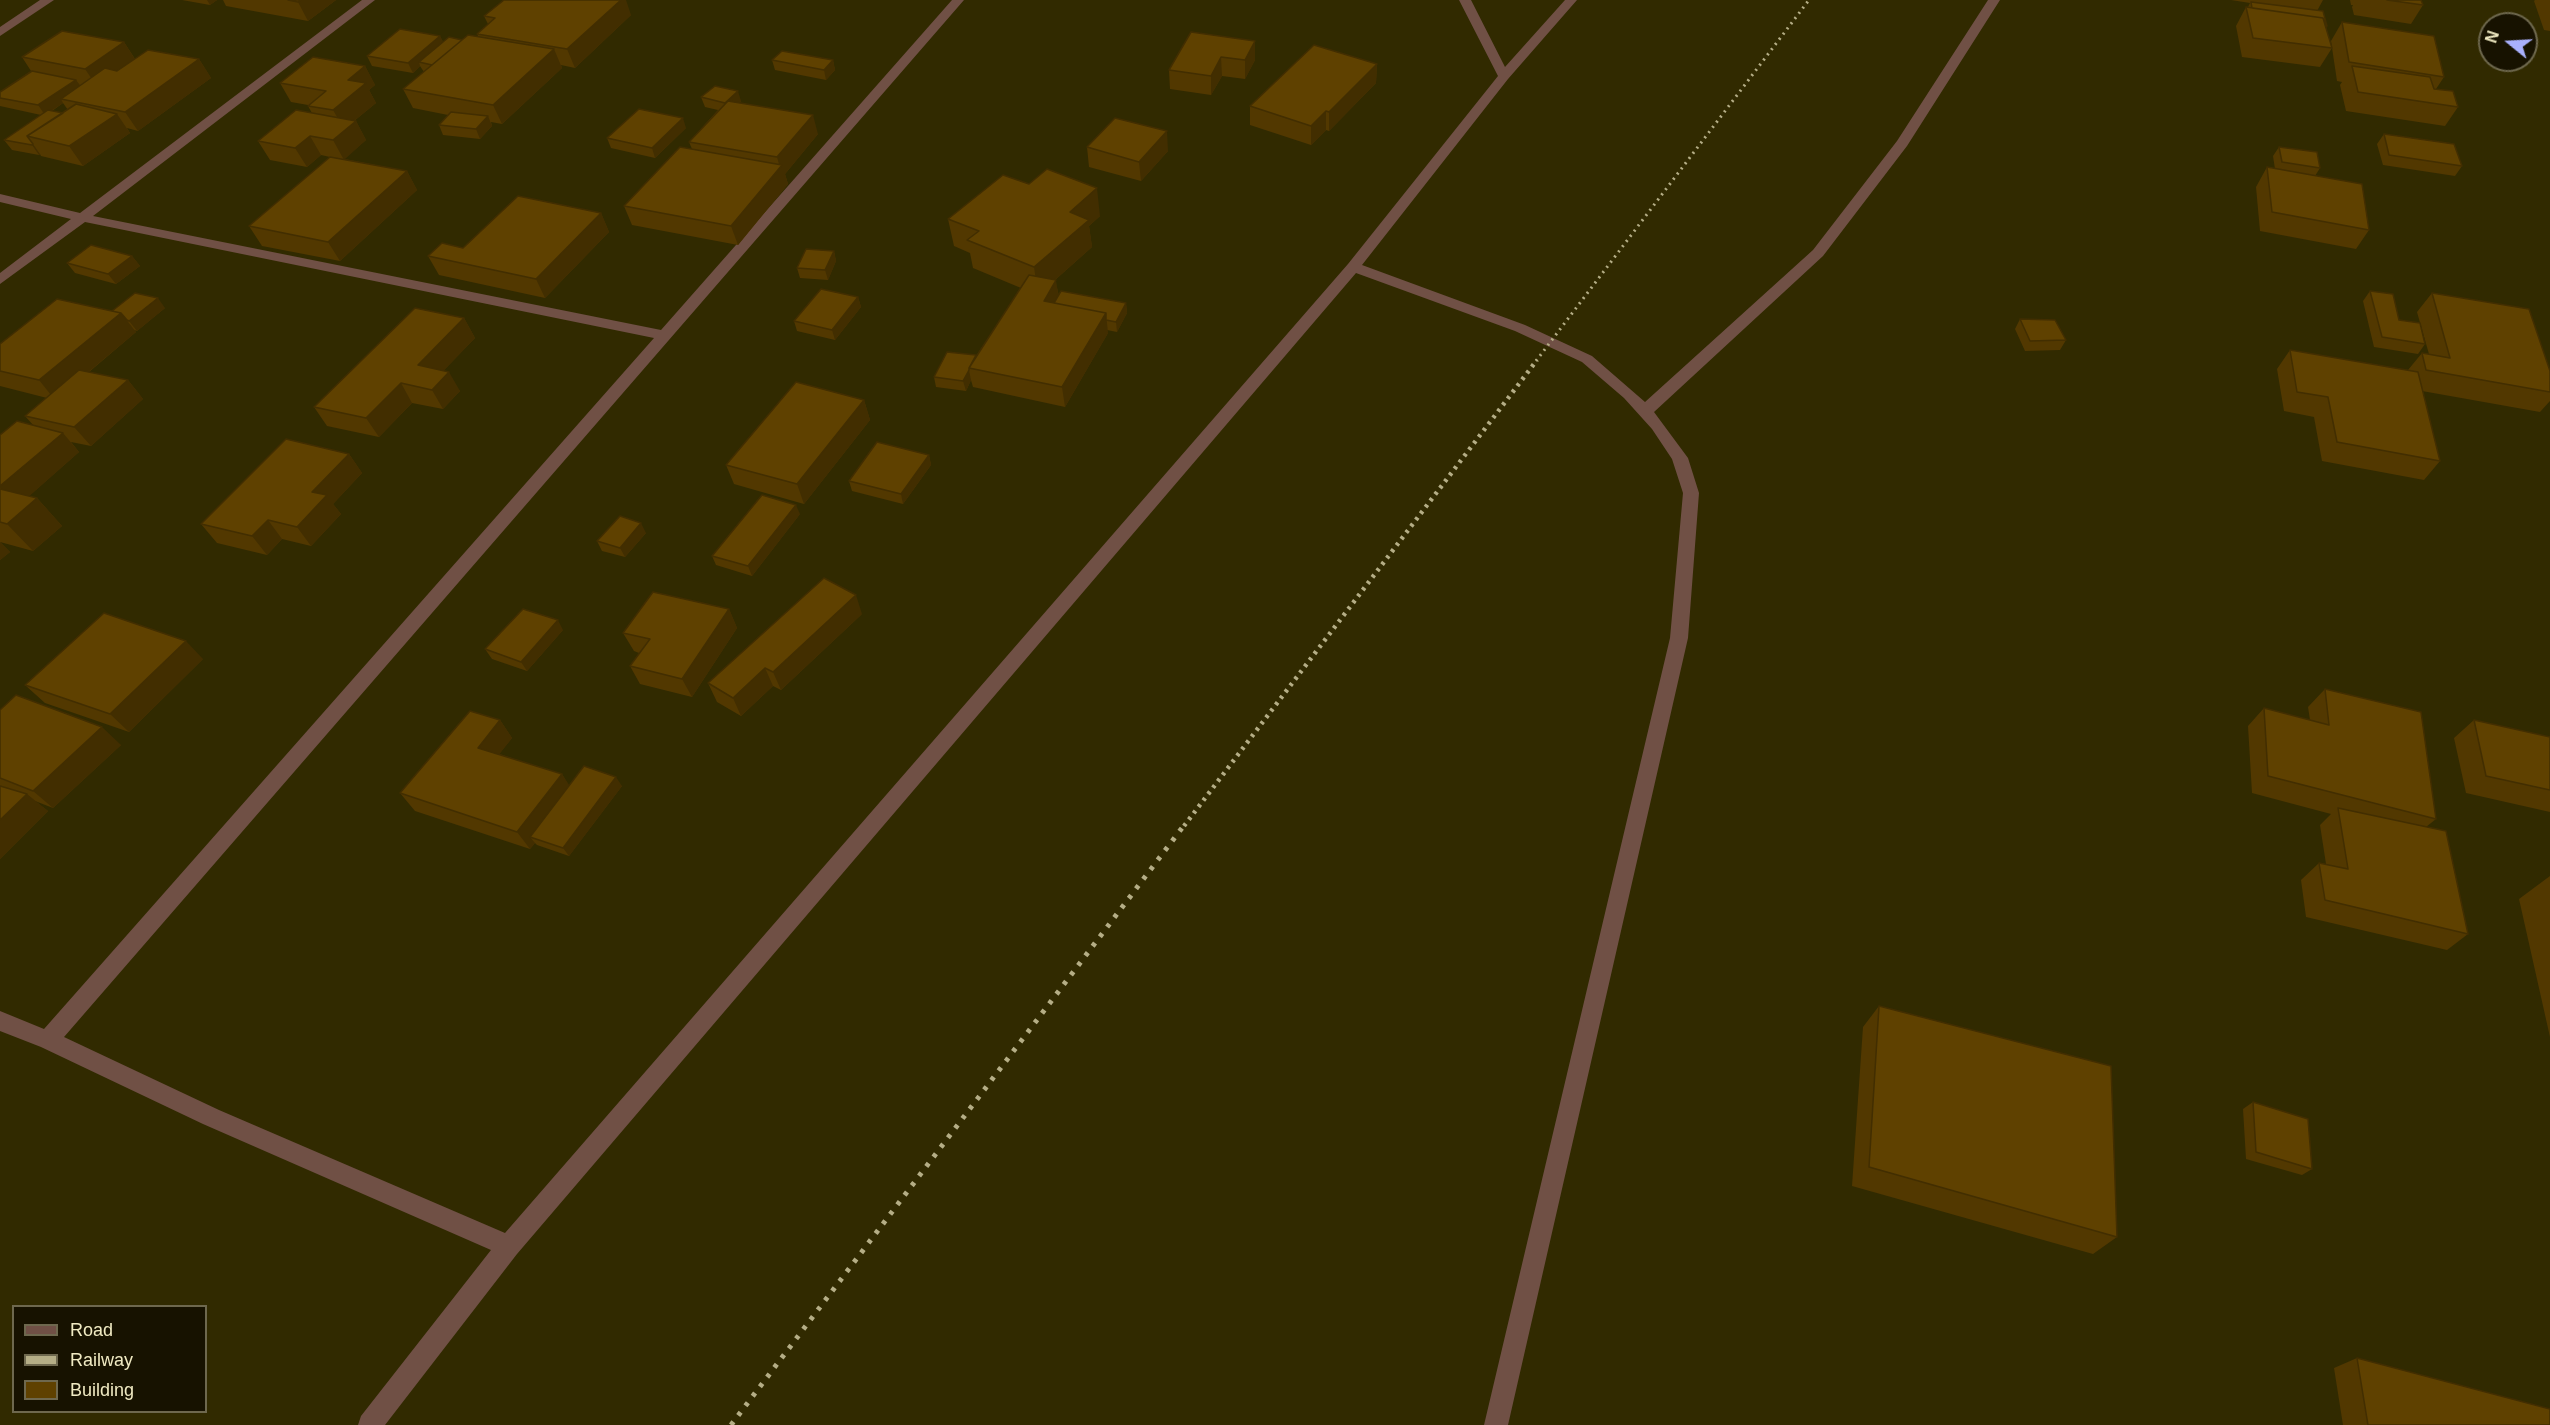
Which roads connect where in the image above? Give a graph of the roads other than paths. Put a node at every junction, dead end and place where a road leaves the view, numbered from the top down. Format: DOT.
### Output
graph roads {
  1 [pos="48,0"];
  2 [pos="369,0"];
  3 [pos="958,0"];
  4 [pos="1465,0"];
  5 [pos="1571,0"];
  6 [pos="1994,0"];
  7 [pos="0,32"];
  8 [pos="1504,76"];
  9 [pos="0,198"];
  10 [pos="83,218"];
  11 [pos="1353,267"];
  12 [pos="0,279"];
  13 [pos="663,335"];
  14 [pos="1645,411"];
  15 [pos="0,1022"];
  16 [pos="48,1040"];
  17 [pos="509,1246"];
  18 [pos="369,1425"];
  19 [pos="1496,1425"];
  1 -- 7 [label="street"];
  2 -- 10 [label="street"];
  3 -- 13 [label="street"];
  4 -- 8 [label="street"];
  5 -- 8 [label="street"];
  6 -- 14 [label="street"];
  8 -- 11 [label="street"];
  9 -- 10 [label="street"];
  10 -- 12 [label="street"];
  10 -- 13 [label="street"];
  11 -- 14 [label="street"];
  11 -- 17 [label="street"];
  13 -- 16 [label="street"];
  14 -- 19 [label="street"];
  15 -- 16 [label="street"];
  16 -- 17 [label="street"];
  17 -- 18 [label="street"];
}
